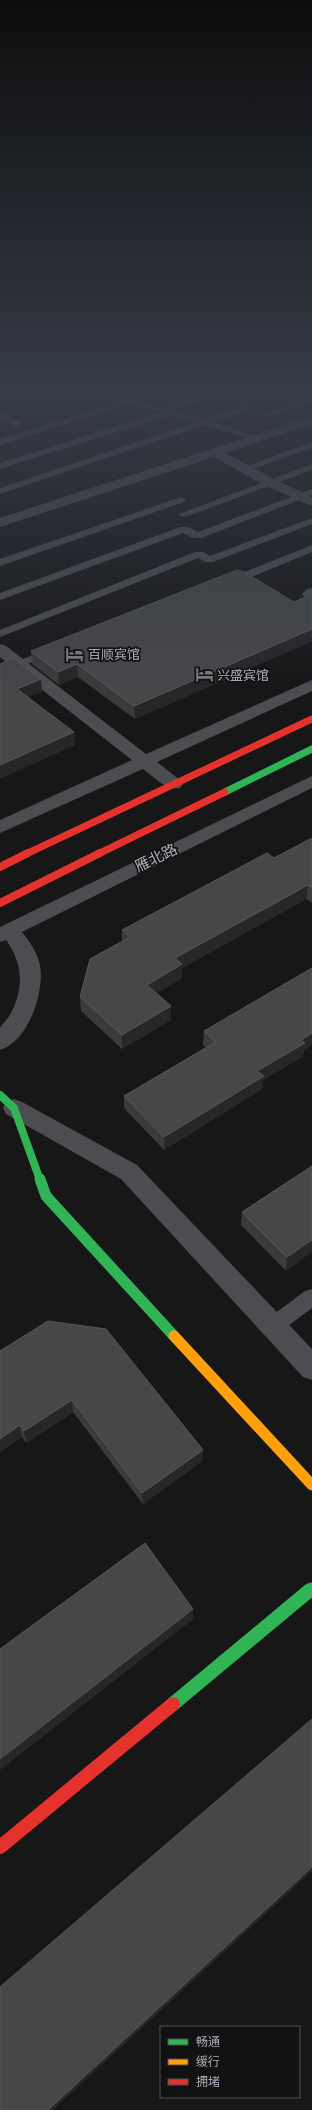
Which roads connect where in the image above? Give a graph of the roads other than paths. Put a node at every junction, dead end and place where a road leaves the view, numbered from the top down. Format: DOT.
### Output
graph roads {
  1 [pos="99,490"];
  2 [pos="247,490"];
  3 [pos="288,490"];
  4 [pos="312,492"];
  5 [pos="300,496"];
  6 [pos="181,500"];
  7 [pos="312,502"];
  8 [pos="184,514"];
  9 [pos="312,521"];
  10 [pos="0,523"];
  11 [pos="312,548"];
  12 [pos="0,563"];
  13 [pos="260,589"];
  14 [pos="0,597"];
  15 [pos="0,634"];
  16 [pos="63,646"];
  17 [pos="0,649"];
  18 [pos="19,664"];
  19 [pos="312,685"];
  20 [pos="312,719"];
  21 [pos="312,749"];
  22 [pos="144,761"];
  23 [pos="312,781"];
  24 [pos="174,784"];
  25 [pos="0,827"];
  26 [pos="0,867"];
  27 [pos="0,904"];
  28 [pos="5,933"];
  29 [pos="0,1042"];
  30 [pos="7,1101"];
  31 [pos="312,1297"];
  32 [pos="273,1326"];
  33 [pos="312,1368"];
  34 [pos="312,1485"];
  35 [pos="312,1588"];
  36 [pos="0,1847"];
  1 -- 10 [label="street"];
  2 -- 8 [label="lane"];
  3 -- 5 [label="street"];
  4 -- 5 [label="lane"];
  5 -- 7 [label="street"];
  5 -- 14 [label="lane"];
  6 -- 12 [label="lane"];
  9 -- 15 [label="lane"];
  11 -- 13 [label="lane"];
  16 -- 18 [label="lane"];
  17 -- 18 [label="street"];
  18 -- 22 [label="street"];
  19 -- 22 [label="street"];
  20 -- 24 [label="main road"];
  21 -- 27 [label="main road, 雁北路"];
  22 -- 24 [label="street"];
  22 -- 25 [label="street"];
  23 -- 28 [label="street, 雁北路"];
  24 -- 26 [label="main road"];
  28 -- 29 [label="street"];
  30 -- 32 [label="street"];
  30 -- 34 [label="main road"];
  31 -- 32 [label="lane"];
  32 -- 33 [label="street"];
  35 -- 36 [label="main road"];
}
